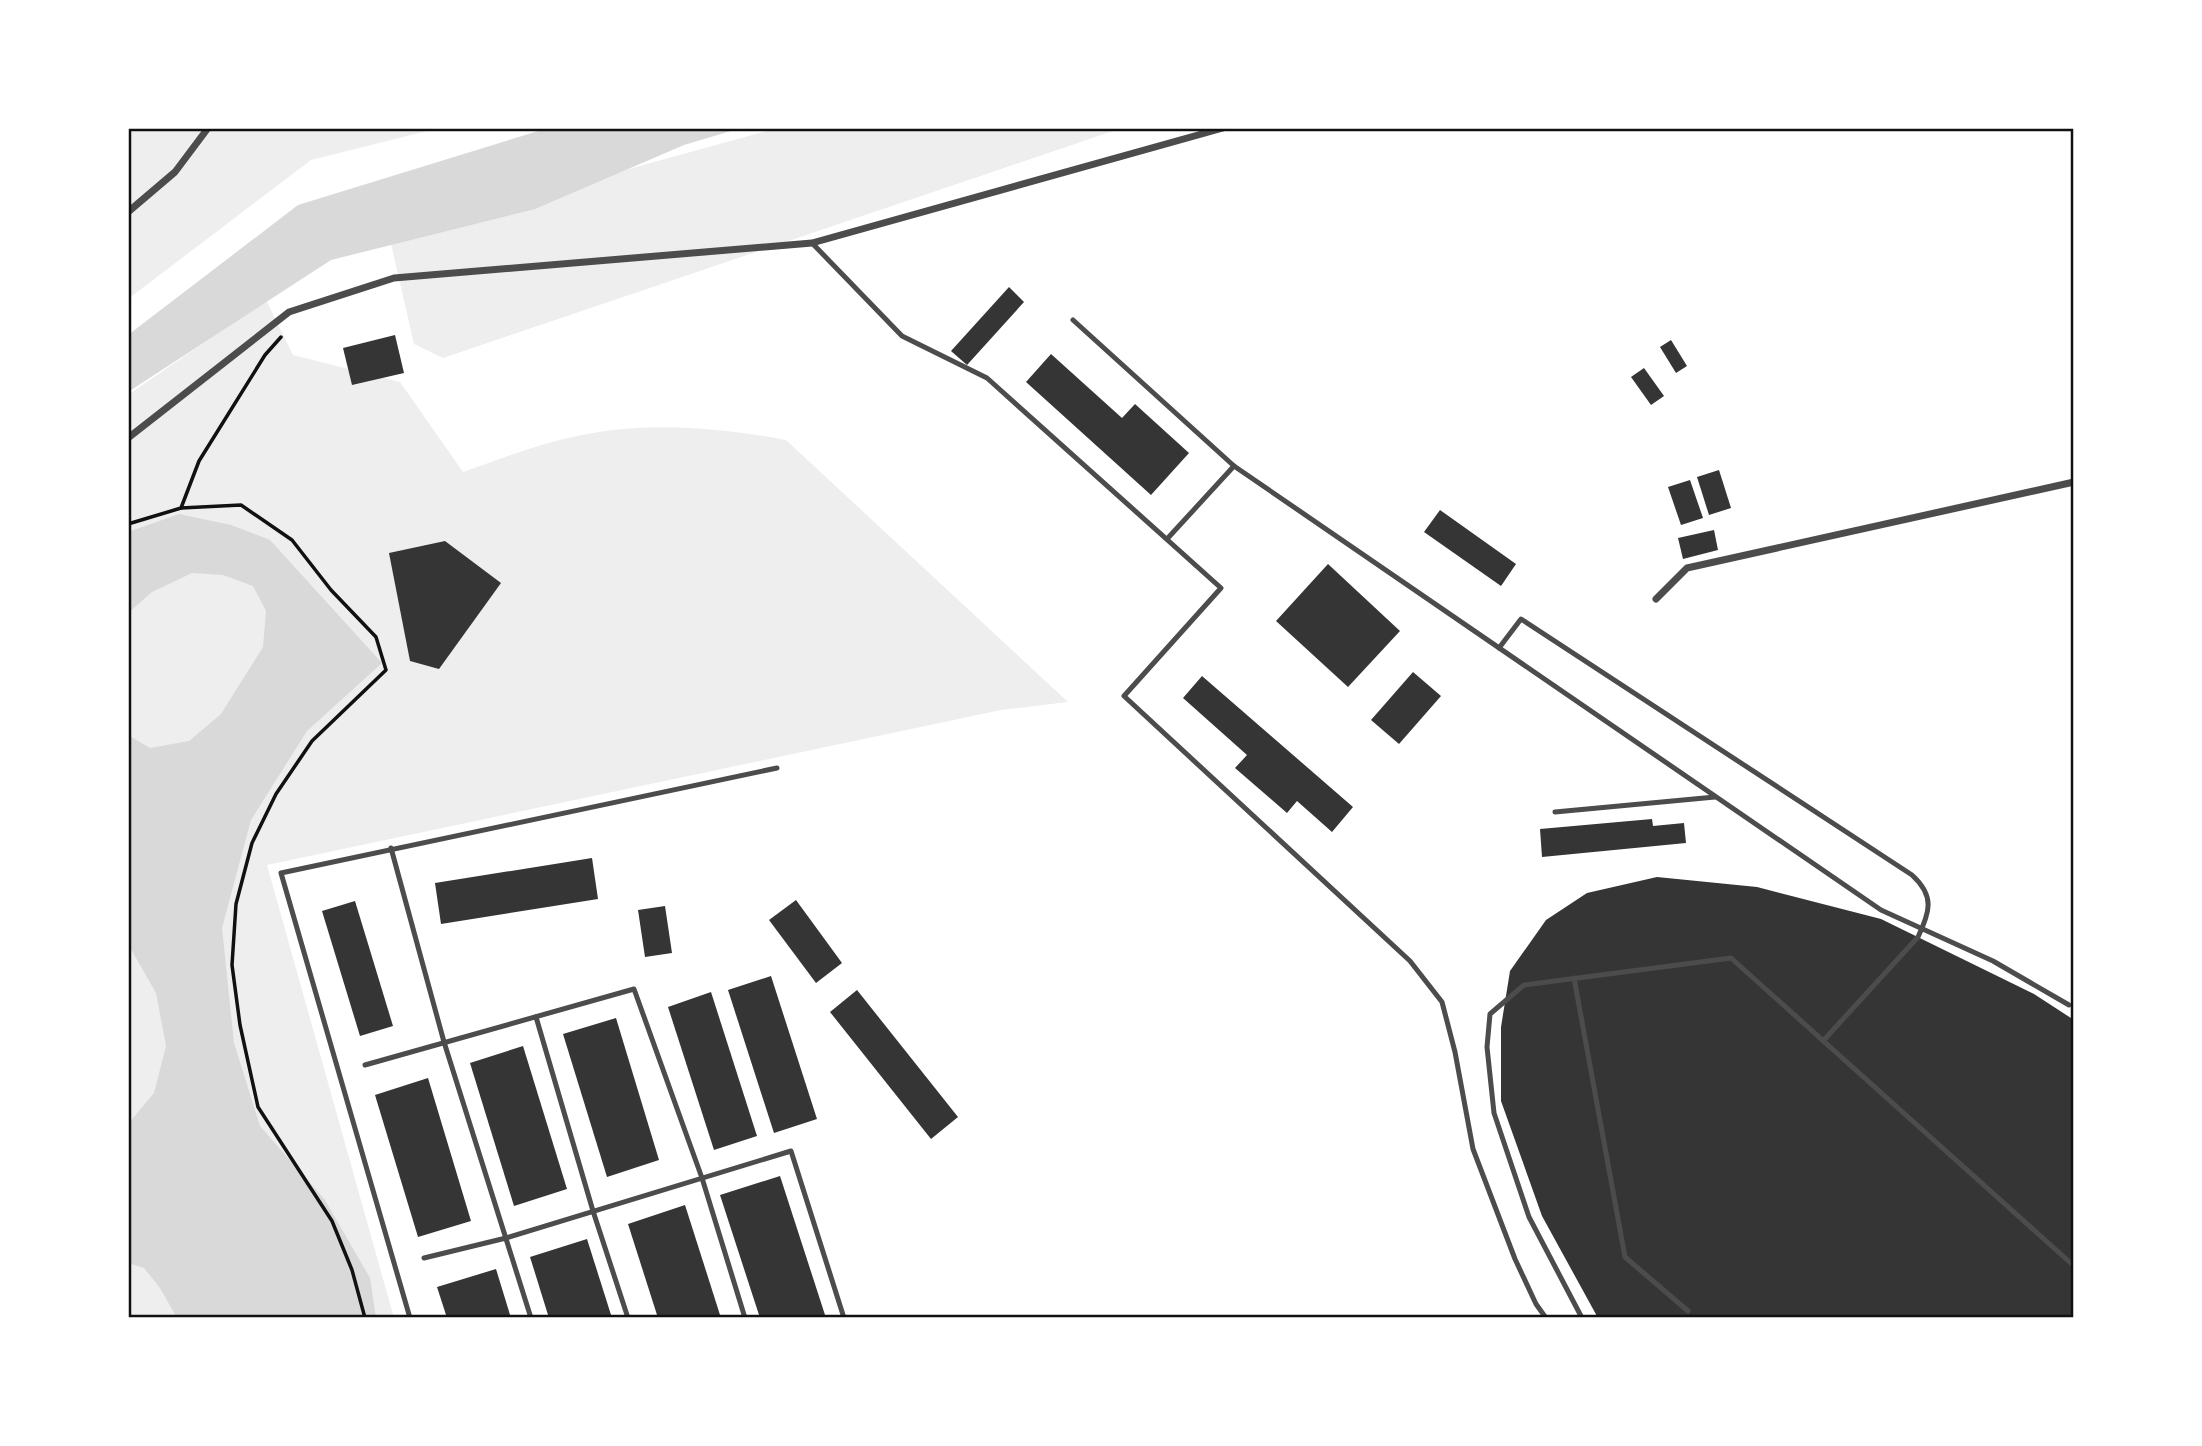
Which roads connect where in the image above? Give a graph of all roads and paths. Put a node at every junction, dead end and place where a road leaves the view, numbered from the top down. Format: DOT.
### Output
graph roads {
  1 [pos="208,128"];
  2 [pos="1223,128"];
  3 [pos="128,212"];
  4 [pos="812,243"];
  5 [pos="1073,320"];
  6 [pos="282,335"];
  7 [pos="128,438"];
  8 [pos="1234,466"];
  9 [pos="2074,482"];
  10 [pos="128,524"];
  11 [pos="1167,539"];
  12 [pos="1656,599"];
  13 [pos="1499,648"];
  14 [pos="777,768"];
  15 [pos="1716,797"];
  16 [pos="1555,813"];
  17 [pos="391,848"];
  18 [pos="1574,978"];
  19 [pos="2069,1004"];
  20 [pos="536,1017"];
  21 [pos="1823,1041"];
  22 [pos="444,1042"];
  23 [pos="365,1065"];
  24 [pos="702,1178"];
  25 [pos="593,1212"];
  26 [pos="506,1238"];
  27 [pos="424,1258"];
  28 [pos="2074,1266"];
  29 [pos="1688,1311"];
  30 [pos="410,1318"];
  31 [pos="531,1318"];
  32 [pos="628,1318"];
  33 [pos="745,1318"];
  34 [pos="845,1318"];
  35 [pos="1546,1318"];
  36 [pos="1582,1318"];
  1 -- 3 [label="street"];
  2 -- 4 [label="street"];
  4 -- 7 [label="street"];
  4 -- 11 [label="lane"];
  5 -- 8 [label="lane"];
  6 -- 10 [label="path"];
  8 -- 11 [label="lane"];
  8 -- 13 [label="lane"];
  9 -- 12 [label="street"];
  11 -- 35 [label="lane"];
  13 -- 15 [label="lane"];
  13 -- 21 [label="lane"];
  14 -- 17 [label="lane"];
  15 -- 16 [label="lane"];
  15 -- 19 [label="lane"];
  17 -- 22 [label="lane"];
  17 -- 30 [label="lane"];
  18 -- 21 [label="lane"];
  18 -- 29 [label="lane"];
  18 -- 36 [label="lane"];
  20 -- 22 [label="lane"];
  20 -- 24 [label="lane"];
  20 -- 25 [label="lane"];
  21 -- 28 [label="lane"];
  22 -- 23 [label="lane"];
  22 -- 26 [label="lane"];
  24 -- 25 [label="lane"];
  24 -- 33 [label="lane"];
  24 -- 34 [label="lane"];
  25 -- 26 [label="lane"];
  25 -- 32 [label="lane"];
  26 -- 27 [label="lane"];
  26 -- 31 [label="lane"];
}
